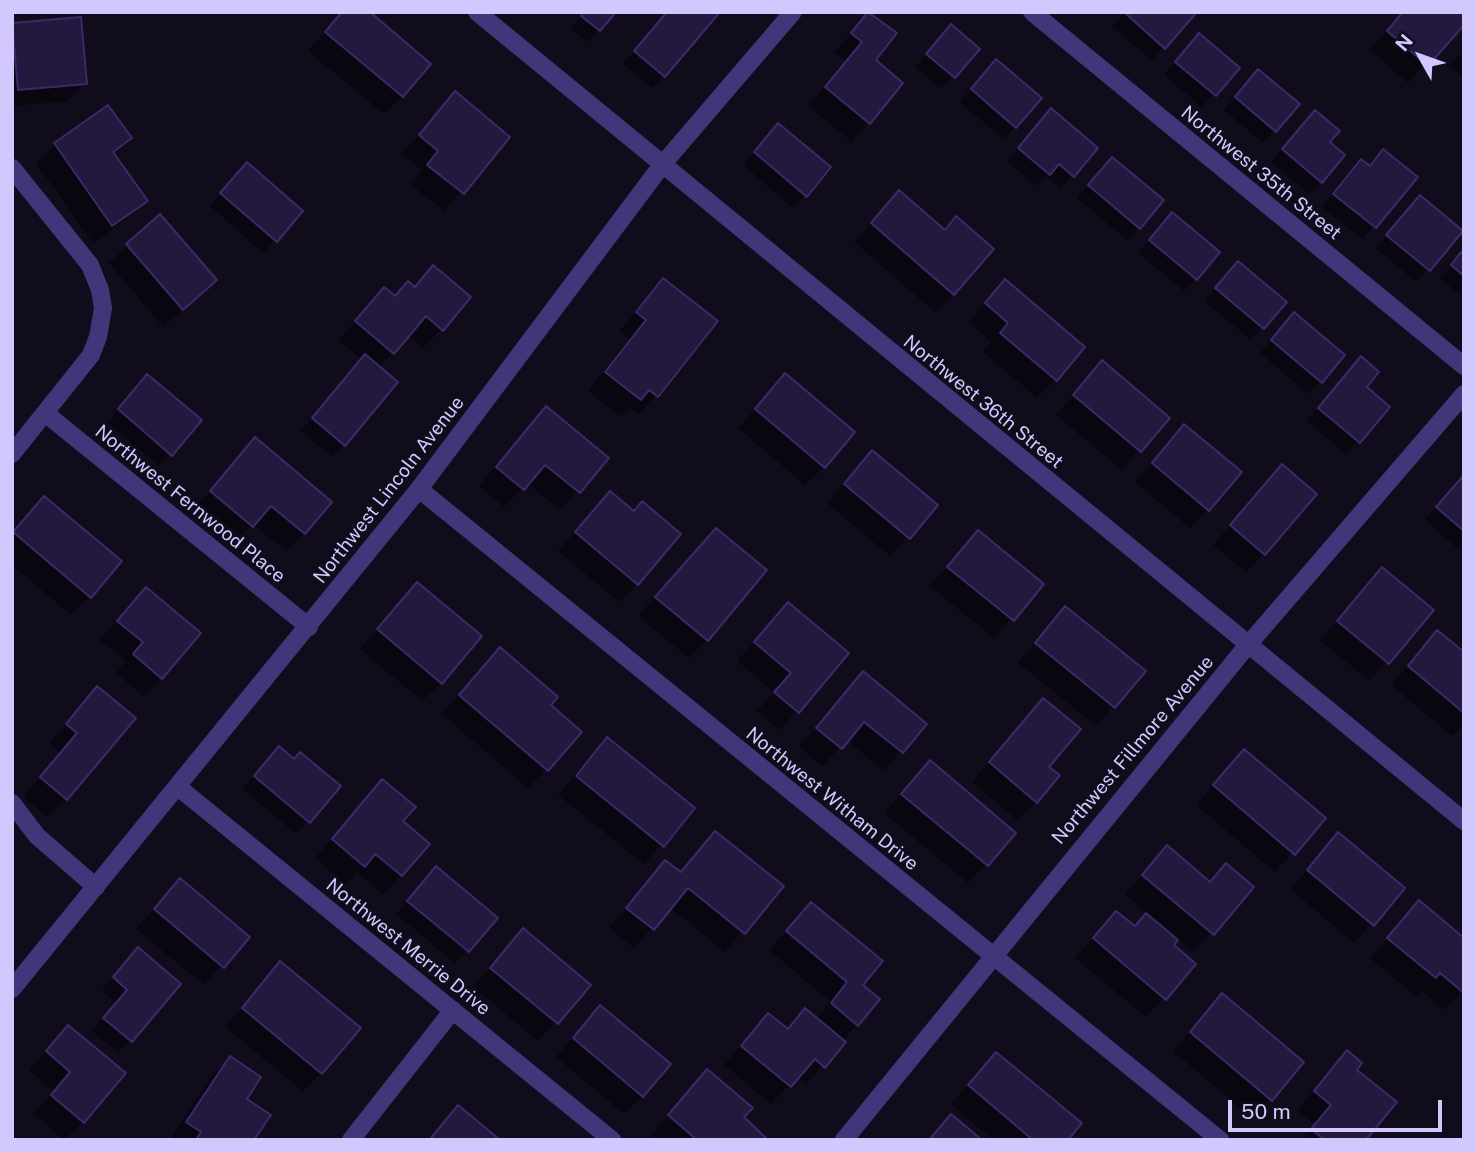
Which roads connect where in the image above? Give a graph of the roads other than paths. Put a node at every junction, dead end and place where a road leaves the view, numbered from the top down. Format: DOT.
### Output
graph roads {
  1 [pos="477,12"];
  2 [pos="793,12"];
  3 [pos="1032,12"];
  4 [pos="662,165"];
  5 [pos="12,168"];
  6 [pos="1464,366"];
  7 [pos="1464,394"];
  8 [pos="45,413"];
  9 [pos="12,454"];
  10 [pos="419,489"];
  11 [pos="309,627"];
  12 [pos="1247,646"];
  13 [pos="178,787"];
  14 [pos="12,803"];
  15 [pos="1464,821"];
  16 [pos="96,887"];
  17 [pos="995,958"];
  18 [pos="12,989"];
  19 [pos="453,1010"];
  20 [pos="351,1140"];
  21 [pos="612,1140"];
  22 [pos="844,1140"];
  23 [pos="1220,1140"];
  1 -- 4 [label="street, Northwest 36th Street"];
  2 -- 4 [label="street, Northwest Lincoln Avenue"];
  3 -- 6 [label="street, Northwest 35th Street"];
  4 -- 10 [label="street, Northwest Lincoln Avenue"];
  4 -- 12 [label="street, Northwest 36th Street"];
  5 -- 8 [label="street"];
  7 -- 12 [label="street, Northwest Fillmore Avenue"];
  8 -- 9 [label="street"];
  8 -- 11 [label="street, Northwest Fernwood Place"];
  10 -- 11 [label="street, Northwest Lincoln Avenue"];
  10 -- 17 [label="street, Northwest Witham Drive"];
  11 -- 13 [label="street, Northwest Lincoln Avenue"];
  12 -- 15 [label="street, Northwest 36th Street"];
  12 -- 17 [label="street, Northwest Fillmore Avenue"];
  13 -- 16 [label="street, Northwest Lincoln Avenue"];
  13 -- 19 [label="street, Northwest Merrie Drive"];
  14 -- 16 [label="street"];
  16 -- 18 [label="street, Northwest Lincoln Avenue"];
  17 -- 22 [label="street, Northwest Fillmore Avenue"];
  17 -- 23 [label="street, Northwest Witham Drive"];
  19 -- 20 [label="street"];
  19 -- 21 [label="street, Northwest Merrie Drive"];
}
